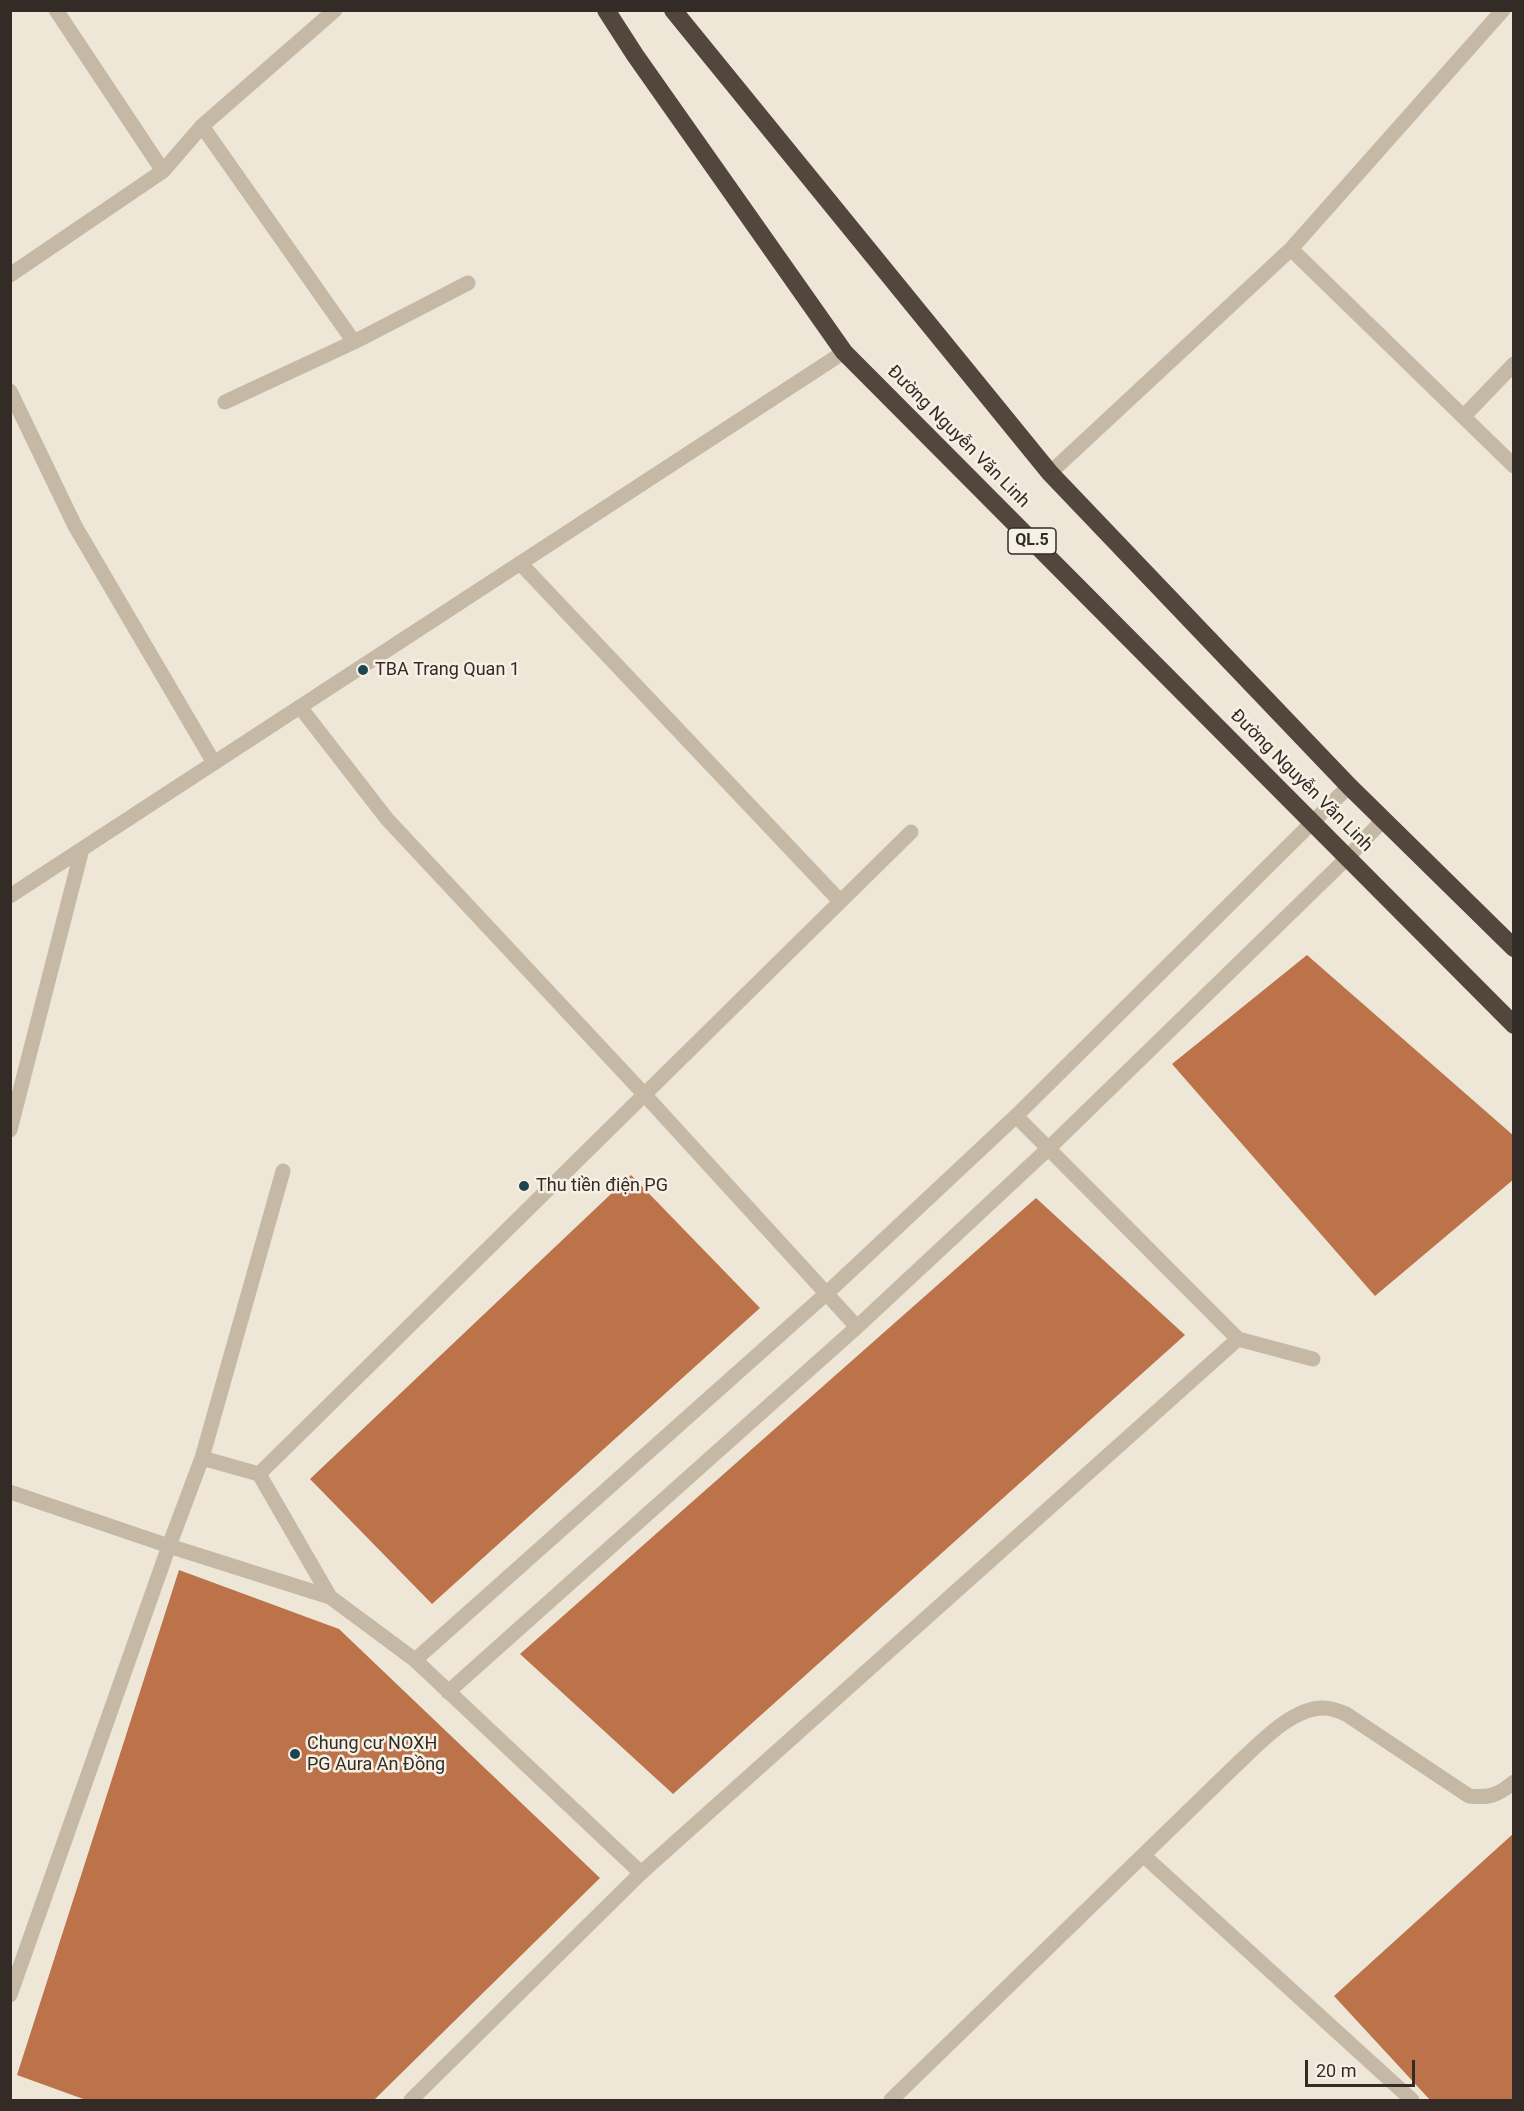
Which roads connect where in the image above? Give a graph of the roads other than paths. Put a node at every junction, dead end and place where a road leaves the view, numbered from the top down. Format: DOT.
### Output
graph roads {
  1 [pos="56,10"];
  2 [pos="335,10"];
  3 [pos="606,10"];
  4 [pos="673,10"];
  5 [pos="1503,10"];
  6 [pos="202,126"];
  7 [pos="163,171"];
  8 [pos="1291,249"];
  9 [pos="10,275"];
  10 [pos="468,283"];
  11 [pos="354,342"];
  12 [pos="844,352"];
  13 [pos="1514,364"];
  14 [pos="10,391"];
  15 [pos="225,402"];
  16 [pos="1464,416"];
  17 [pos="1514,466"];
  18 [pos="1050,474"];
  19 [pos="520,563"];
  20 [pos="300,707"];
  21 [pos="214,763"];
  22 [pos="1349,786"];
  23 [pos="1383,820"];
  24 [pos="1313,823"];
  25 [pos="910,832"];
  26 [pos="82,849"];
  27 [pos="1347,858"];
  28 [pos="10,896"];
  29 [pos="840,901"];
  30 [pos="1514,948"];
  31 [pos="1514,1025"];
  32 [pos="644,1095"];
  33 [pos="1016,1116"];
  34 [pos="10,1130"];
  35 [pos="1049,1148"];
  36 [pos="283,1171"];
  37 [pos="827,1293"];
  38 [pos="857,1327"];
  39 [pos="1238,1339"];
  40 [pos="1313,1359"];
  41 [pos="202,1458"];
  42 [pos="259,1474"];
  43 [pos="10,1492"];
  44 [pos="169,1546"];
  45 [pos="330,1597"];
  46 [pos="415,1660"];
  47 [pos="448,1692"];
  48 [pos="1514,1782"];
  49 [pos="1143,1855"];
  50 [pos="641,1874"];
  51 [pos="10,1995"];
  52 [pos="411,2100"];
  53 [pos="891,2100"];
  54 [pos="1412,2100"];
  1 -- 7 [label="street"];
  2 -- 6 [label="street"];
  3 -- 12 [label="highway, Đường Nguyễn Văn Linh / QL.5"];
  4 -- 18 [label="highway, Đường Nguyễn Văn Linh"];
  5 -- 8 [label="street"];
  6 -- 7 [label="street"];
  6 -- 11 [label="street"];
  7 -- 9 [label="street"];
  8 -- 16 [label="street"];
  8 -- 18 [label="street"];
  10 -- 11 [label="street"];
  11 -- 15 [label="street"];
  12 -- 19 [label="street"];
  12 -- 24 [label="highway, Đường Nguyễn Văn Linh / QL.5"];
  13 -- 16 [label="street"];
  14 -- 21 [label="street"];
  16 -- 17 [label="street"];
  18 -- 22 [label="highway, Đường Nguyễn Văn Linh"];
  19 -- 20 [label="street"];
  19 -- 29 [label="street"];
  20 -- 21 [label="street"];
  20 -- 32 [label="street"];
  21 -- 26 [label="street"];
  22 -- 23 [label="highway, Đường Nguyễn Văn Linh"];
  22 -- 24 [label="street"];
  23 -- 27 [label="street"];
  23 -- 30 [label="highway, Đường Nguyễn Văn Linh"];
  24 -- 27 [label="highway, Đường Nguyễn Văn Linh / QL.5"];
  24 -- 33 [label="street"];
  25 -- 29 [label="street"];
  26 -- 28 [label="street"];
  26 -- 34 [label="street"];
  27 -- 31 [label="highway, Đường Nguyễn Văn Linh / QL.5"];
  27 -- 35 [label="street"];
  29 -- 32 [label="street"];
  32 -- 37 [label="street"];
  32 -- 42 [label="street"];
  33 -- 35 [label="street"];
  33 -- 37 [label="street"];
  35 -- 38 [label="street"];
  35 -- 39 [label="street"];
  36 -- 41 [label="street"];
  37 -- 38 [label="street"];
  37 -- 46 [label="street"];
  38 -- 47 [label="street"];
  39 -- 40 [label="street"];
  39 -- 50 [label="street"];
  41 -- 42 [label="street"];
  41 -- 44 [label="street"];
  42 -- 45 [label="street"];
  43 -- 44 [label="street"];
  44 -- 45 [label="street"];
  44 -- 51 [label="street"];
  45 -- 46 [label="street"];
  46 -- 47 [label="street"];
  47 -- 50 [label="street"];
  48 -- 49 [label="street"];
  49 -- 53 [label="street"];
  49 -- 54 [label="street"];
  50 -- 52 [label="street"];
}
